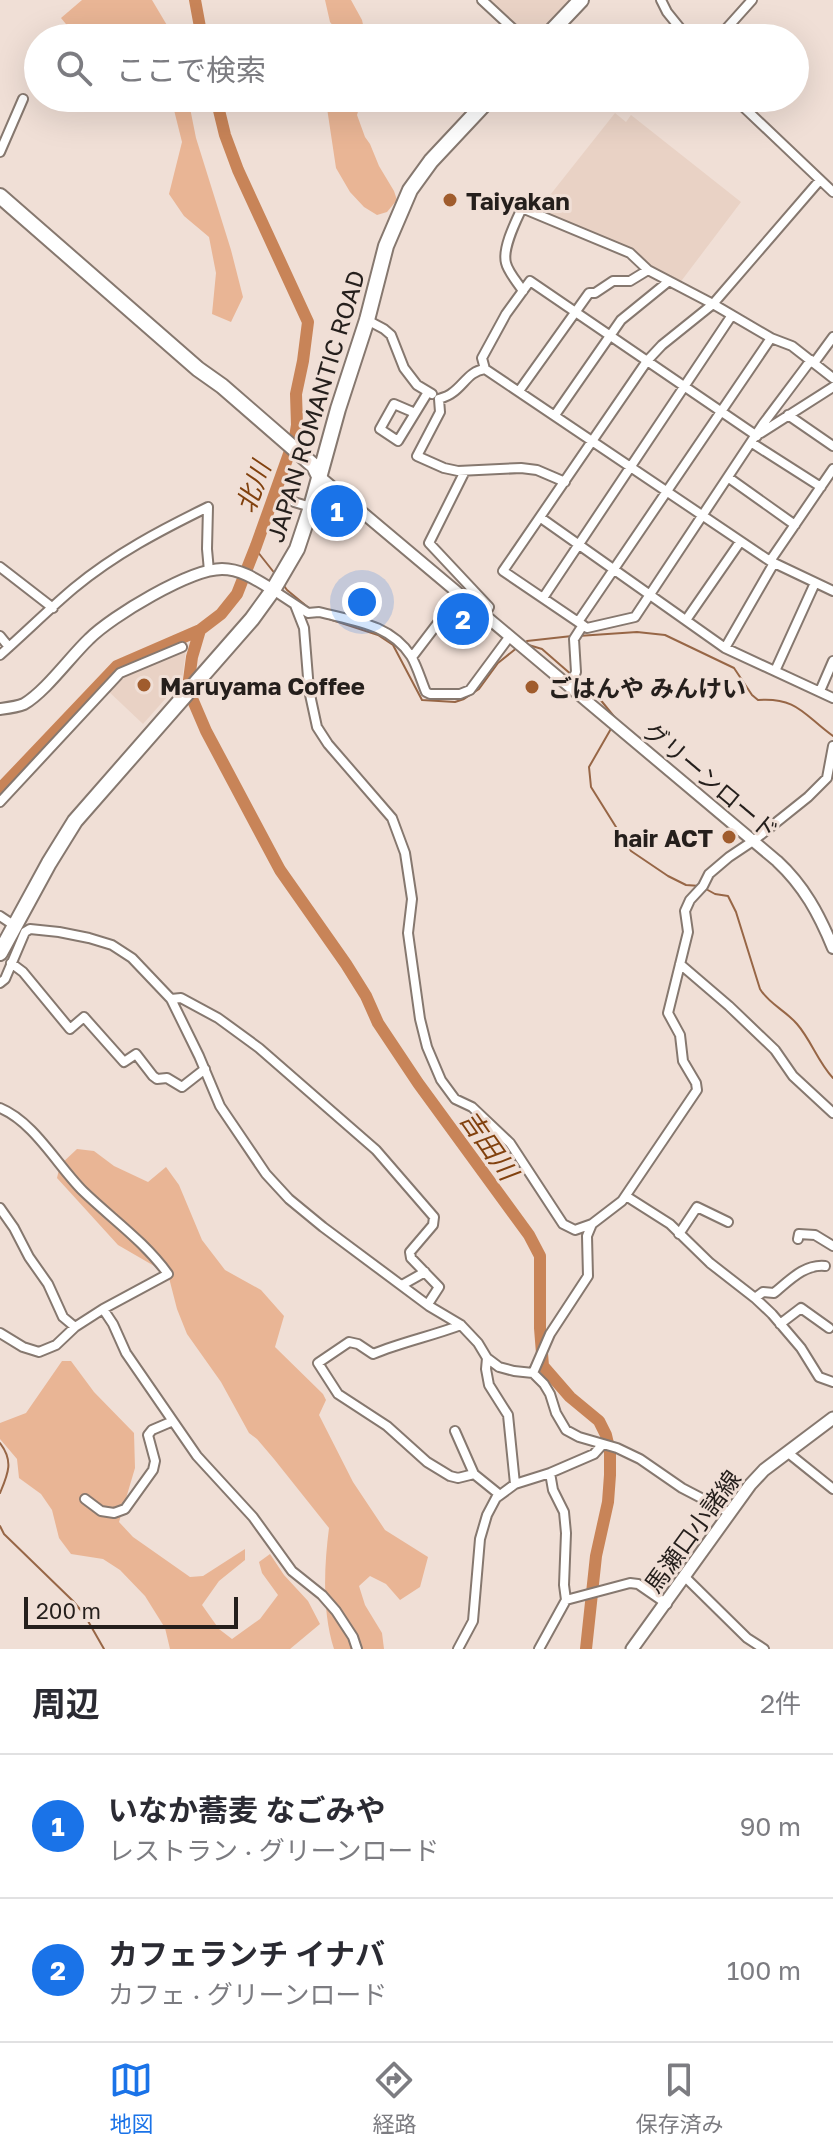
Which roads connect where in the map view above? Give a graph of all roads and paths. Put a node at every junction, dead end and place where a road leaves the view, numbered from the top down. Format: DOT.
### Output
graph roads {
  1 [pos="482,0"];
  2 [pos="581,0"];
  3 [pos="661,0"];
  4 [pos="752,0"];
  5 [pos="508,24"];
  6 [pos="558,24"];
  7 [pos="677,24"];
  8 [pos="731,24"];
  9 [pos="23,99"];
  10 [pos="477,112"];
  11 [pos="749,112"];
  12 [pos="0,152"];
  13 [pos="820,180"];
  14 [pos="833,192"];
  15 [pos="0,196"];
  16 [pos="648,270"];
  17 [pos="669,281"];
  18 [pos="523,291"];
  19 [pos="713,304"];
  20 [pos="574,312"];
  21 [pos="732,315"];
  22 [pos="367,320"];
  23 [pos="832,333"];
  24 [pos="609,336"];
  25 [pos="771,338"];
  26 [pos="647,361"];
  27 [pos="812,361"];
  28 [pos="485,369"];
  29 [pos="833,378"];
  30 [pos="684,387"];
  31 [pos="833,387"];
  32 [pos="519,391"];
  33 [pos="428,392"];
  34 [pos="439,399"];
  35 [pos="721,412"];
  36 [pos="415,413"];
  37 [pos="555,415"];
  38 [pos="788,415"];
  39 [pos="754,439"];
  40 [pos="593,442"];
  41 [pos="833,446"];
  42 [pos="630,467"];
  43 [pos="833,469"];
  44 [pos="465,471"];
  45 [pos="319,476"];
  46 [pos="729,478"];
  47 [pos="565,482"];
  48 [pos="821,487"];
  49 [pos="666,492"];
  50 [pos="294,502"];
  51 [pos="311,507"];
  52 [pos="703,517"];
  53 [pos="541,518"];
  54 [pos="795,525"];
  55 [pos="740,542"];
  56 [pos="579,544"];
  57 [pos="772,562"];
  58 [pos="0,567"];
  59 [pos="614,569"];
  60 [pos="209,571"];
  61 [pos="815,583"];
  62 [pos="273,590"];
  63 [pos="833,591"];
  64 [pos="460,594"];
  65 [pos="651,595"];
  66 [pos="543,598"];
  67 [pos="295,605"];
  68 [pos="53,608"];
  69 [pos="485,615"];
  70 [pos="686,620"];
  71 [pos="581,624"];
  72 [pos="0,636"];
  73 [pos="510,636"];
  74 [pos="9,647"];
  75 [pos="182,647"];
  76 [pos="725,648"];
  77 [pos="0,655"];
  78 [pos="412,657"];
  79 [pos="833,661"];
  80 [pos="775,671"];
  81 [pos="569,687"];
  82 [pos="820,691"];
  83 [pos="833,698"];
  84 [pos="0,709"];
  85 [pos="833,746"];
  86 [pos="830,781"];
  87 [pos="0,802"];
  88 [pos="753,841"];
  89 [pos="0,916"];
  90 [pos="15,926"];
  91 [pos="833,948"];
  92 [pos="5,958"];
  93 [pos="680,964"];
  94 [pos="0,983"];
  95 [pos="171,999"];
  96 [pos="205,1069"];
  97 [pos="0,1108"];
  98 [pos="833,1113"];
  99 [pos="626,1196"];
  100 [pos="0,1208"];
  101 [pos="728,1222"];
  102 [pos="592,1224"];
  103 [pos="679,1234"];
  104 [pos="798,1239"];
  105 [pos="833,1246"];
  106 [pos="825,1266"];
  107 [pos="425,1272"];
  108 [pos="402,1285"];
  109 [pos="755,1298"];
  110 [pos="428,1304"];
  111 [pos="103,1309"];
  112 [pos="780,1324"];
  113 [pos="461,1325"];
  114 [pos="75,1327"];
  115 [pos="829,1328"];
  116 [pos="0,1333"];
  117 [pos="487,1358"];
  118 [pos="533,1373"];
  119 [pos="833,1382"];
  120 [pos="833,1418"];
  121 [pos="173,1421"];
  122 [pos="455,1431"];
  123 [pos="602,1445"];
  124 [pos="787,1452"];
  125 [pos="550,1473"];
  126 [pos="474,1474"];
  127 [pos="515,1484"];
  128 [pos="833,1489"];
  129 [pos="500,1495"];
  130 [pos="85,1499"];
  131 [pos="730,1513"];
  132 [pos="685,1577"];
  133 [pos="566,1600"];
  134 [pos="667,1604"];
  135 [pos="357,1649"];
  136 [pos="458,1649"];
  137 [pos="539,1649"];
  138 [pos="632,1649"];
  139 [pos="764,1649"];
  1 -- 5 [label="street"];
  2 -- 6 [label="highway"];
  3 -- 7 [label="street"];
  4 -- 8 [label="street"];
  9 -- 12 [label="street"];
  10 -- 22 [label="highway, JAPAN ROMANTIC ROAD"];
  11 -- 13 [label="street"];
  13 -- 14 [label="street"];
  13 -- 19 [label="street"];
  15 -- 45 [label="highway"];
  16 -- 17 [label="street"];
  16 -- 18 [label="street"];
  16 -- 20 [label="street"];
  17 -- 19 [label="street"];
  17 -- 24 [label="street"];
  18 -- 20 [label="street"];
  18 -- 28 [label="street"];
  19 -- 21 [label="street"];
  19 -- 26 [label="street"];
  20 -- 24 [label="street"];
  20 -- 32 [label="street"];
  21 -- 25 [label="street"];
  21 -- 30 [label="street"];
  22 -- 33 [label="street"];
  22 -- 45 [label="highway, JAPAN ROMANTIC ROAD"];
  23 -- 27 [label="street"];
  24 -- 26 [label="street"];
  24 -- 37 [label="street"];
  25 -- 27 [label="street"];
  25 -- 35 [label="street"];
  26 -- 30 [label="street"];
  26 -- 40 [label="street"];
  27 -- 29 [label="street"];
  27 -- 39 [label="street"];
  28 -- 32 [label="street"];
  28 -- 34 [label="street"];
  30 -- 35 [label="street"];
  30 -- 42 [label="street"];
  31 -- 38 [label="street"];
  32 -- 37 [label="street"];
  33 -- 34 [label="street"];
  33 -- 36 [label="street"];
  34 -- 44 [label="street"];
  35 -- 39 [label="street"];
  35 -- 49 [label="street"];
  36 -- 36 [label="street"];
  37 -- 40 [label="street"];
  38 -- 39 [label="street"];
  38 -- 41 [label="street"];
  39 -- 46 [label="street"];
  39 -- 48 [label="street"];
  40 -- 42 [label="street"];
  40 -- 47 [label="street"];
  42 -- 49 [label="street"];
  42 -- 56 [label="street"];
  43 -- 48 [label="street"];
  44 -- 47 [label="street"];
  44 -- 69 [label="street"];
  45 -- 51 [label="highway, JAPAN ROMANTIC ROAD"];
  45 -- 64 [label="street, グリーンロード"];
  46 -- 52 [label="street"];
  46 -- 54 [label="street"];
  47 -- 53 [label="street"];
  48 -- 54 [label="street"];
  49 -- 52 [label="street"];
  49 -- 59 [label="street"];
  50 -- 51 [label="street"];
  51 -- 62 [label="highway, JAPAN ROMANTIC ROAD"];
  52 -- 55 [label="street"];
  52 -- 65 [label="street"];
  53 -- 56 [label="street"];
  53 -- 66 [label="street"];
  54 -- 57 [label="street"];
  55 -- 57 [label="street"];
  55 -- 70 [label="street"];
  56 -- 59 [label="street"];
  56 -- 66 [label="street"];
  57 -- 61 [label="street"];
  57 -- 76 [label="street"];
  58 -- 68 [label="street"];
  59 -- 65 [label="street"];
  59 -- 71 [label="street"];
  60 -- 62 [label="street"];
  60 -- 68 [label="street"];
  60 -- 84 [label="street"];
  61 -- 63 [label="street"];
  61 -- 80 [label="street"];
  62 -- 67 [label="street"];
  62 -- 90 [label="highway, JAPAN ROMANTIC ROAD"];
  64 -- 69 [label="street, グリーンロード"];
  64 -- 78 [label="street"];
  65 -- 70 [label="street"];
  65 -- 71 [label="street"];
  66 -- 71 [label="street"];
  67 -- 78 [label="street"];
  67 -- 102 [label="street"];
  68 -- 74 [label="street"];
  69 -- 73 [label="street, グリーンロード"];
  70 -- 76 [label="street"];
  71 -- 81 [label="street"];
  72 -- 74 [label="street"];
  73 -- 78 [label="street"];
  73 -- 81 [label="street, グリーンロード"];
  74 -- 77 [label="street"];
  75 -- 87 [label="street"];
  76 -- 80 [label="street"];
  79 -- 82 [label="street"];
  80 -- 82 [label="street"];
  81 -- 88 [label="street, グリーンロード"];
  82 -- 83 [label="street"];
  85 -- 86 [label="street"];
  86 -- 88 [label="street"];
  88 -- 91 [label="street, グリーンロード"];
  88 -- 93 [label="street"];
  89 -- 90 [label="street"];
  90 -- 92 [label="highway, JAPAN ROMANTIC ROAD"];
  92 -- 94 [label="street"];
  92 -- 95 [label="street"];
  92 -- 96 [label="street"];
  93 -- 98 [label="street"];
  93 -- 99 [label="street"];
  95 -- 96 [label="street"];
  95 -- 107 [label="street"];
  96 -- 108 [label="street"];
  97 -- 111 [label="street"];
  99 -- 102 [label="street"];
  99 -- 103 [label="street"];
  100 -- 114 [label="street"];
  101 -- 103 [label="street"];
  102 -- 118 [label="street"];
  103 -- 109 [label="street"];
  104 -- 105 [label="street"];
  106 -- 109 [label="street"];
  107 -- 108 [label="street"];
  107 -- 110 [label="street"];
  108 -- 110 [label="street"];
  109 -- 112 [label="street"];
  110 -- 113 [label="street"];
  111 -- 114 [label="street"];
  111 -- 121 [label="street"];
  112 -- 115 [label="street"];
  112 -- 119 [label="street"];
  113 -- 117 [label="street"];
  113 -- 126 [label="street"];
  114 -- 116 [label="street"];
  117 -- 118 [label="street"];
  117 -- 127 [label="street"];
  118 -- 123 [label="street"];
  120 -- 124 [label="main road, 馬瀬口小諸線"];
  121 -- 130 [label="street"];
  121 -- 135 [label="street"];
  122 -- 126 [label="street"];
  123 -- 125 [label="street"];
  123 -- 131 [label="street"];
  124 -- 128 [label="street"];
  124 -- 131 [label="main road, 馬瀬口小諸線"];
  125 -- 127 [label="street"];
  125 -- 133 [label="street"];
  126 -- 129 [label="street"];
  127 -- 129 [label="street"];
  129 -- 136 [label="street"];
  131 -- 132 [label="main road, 馬瀬口小諸線"];
  132 -- 134 [label="main road, 馬瀬口小諸線"];
  132 -- 139 [label="street"];
  133 -- 134 [label="street"];
  133 -- 137 [label="street"];
  134 -- 138 [label="main road, 馬瀬口小諸線"];
}
